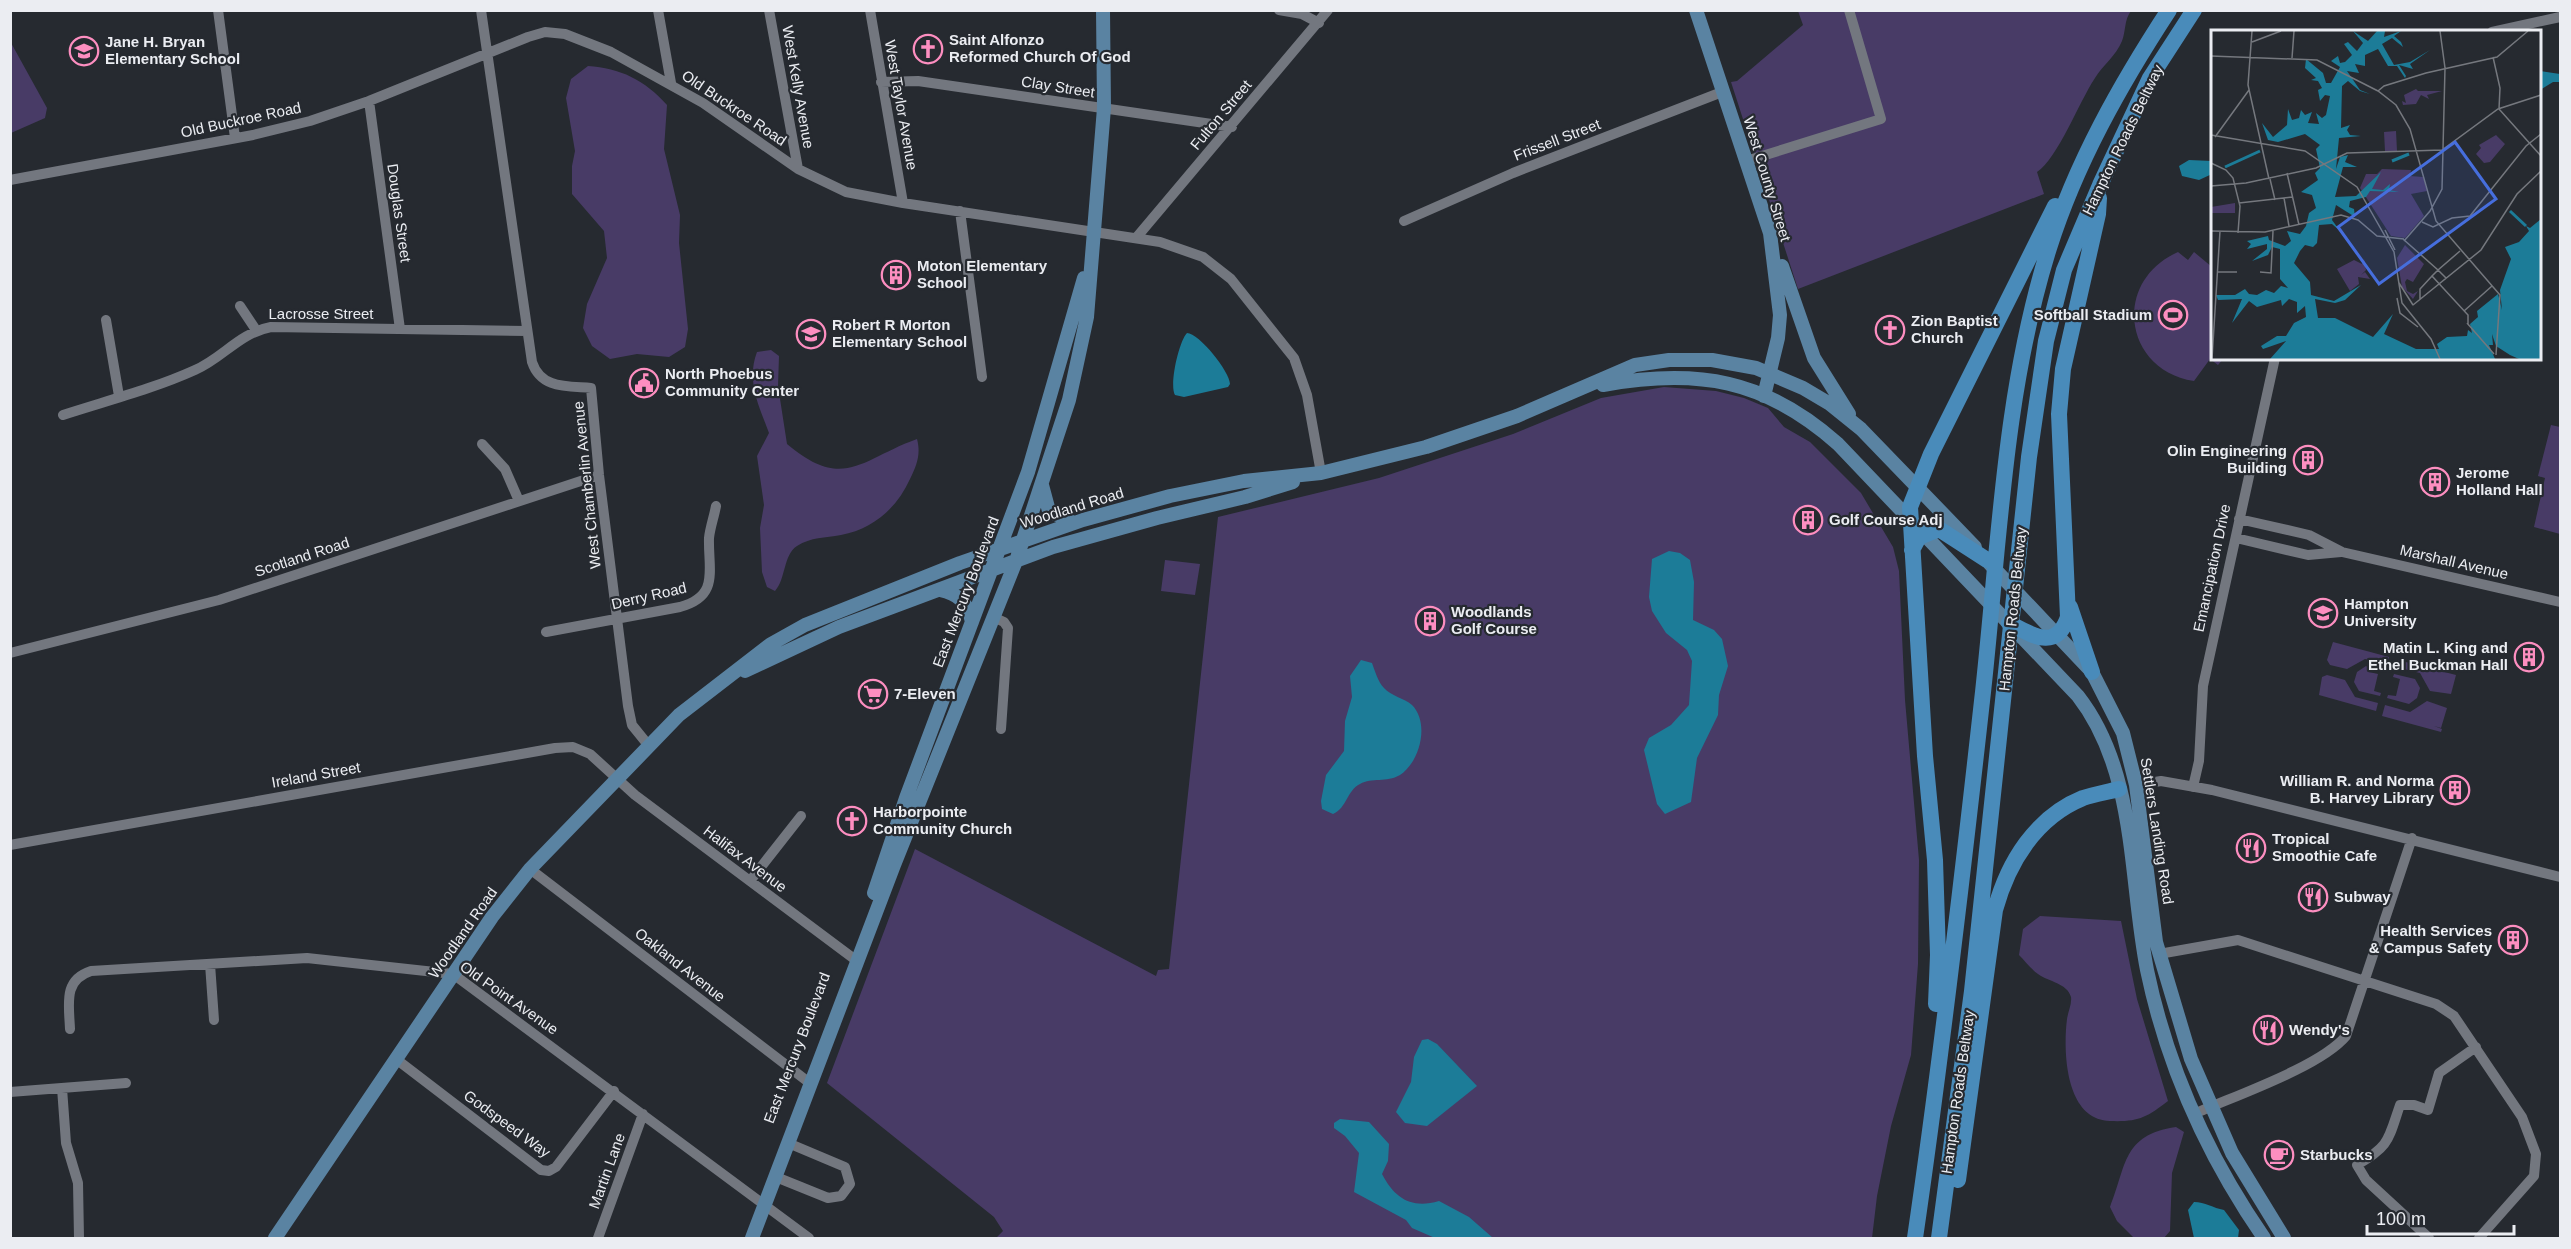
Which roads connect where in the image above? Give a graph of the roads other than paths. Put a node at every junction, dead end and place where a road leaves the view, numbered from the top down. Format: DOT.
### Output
graph roads {
  1 [pos="218,10"];
  2 [pos="481,10"];
  3 [pos="658,10"];
  4 [pos="769,10"];
  5 [pos="870,10"];
  6 [pos="1103,10"];
  7 [pos="1279,10"];
  8 [pos="1328,10"];
  9 [pos="1696,10"];
  10 [pos="1849,10"];
  11 [pos="2169,10"];
  12 [pos="2194,10"];
  13 [pos="2560,17"];
  14 [pos="1319,23"];
  15 [pos="2501,30"];
  16 [pos="487,53"];
  17 [pos="880,82"];
  18 [pos="671,83"];
  19 [pos="1722,92"];
  20 [pos="369,101"];
  21 [pos="1104,108"];
  22 [pos="1232,127"];
  23 [pos="2098,130"];
  24 [pos="235,138"];
  25 [pos="1746,161"];
  26 [pos="798,169"];
  27 [pos="10,180"];
  28 [pos="2100,186"];
  29 [pos="903,204"];
  30 [pos="960,212"];
  31 [pos="1404,221"];
  32 [pos="1093,231"];
  33 [pos="1770,233"];
  34 [pos="1136,238"];
  35 [pos="1091,256"];
  36 [pos="240,306"];
  37 [pos="106,320"];
  38 [pos="400,329"];
  39 [pos="256,330"];
  40 [pos="527,331"];
  41 [pos="2275,360"];
  42 [pos="1770,373"];
  43 [pos="982,377"];
  44 [pos="1580,389"];
  45 [pos="119,396"];
  46 [pos="1764,396"];
  47 [pos="63,415"];
  48 [pos="1854,423"];
  49 [pos="482,444"];
  50 [pos="1321,473"];
  51 [pos="599,475"];
  52 [pos="1042,485"];
  53 [pos="1917,485"];
  54 [pos="519,501"];
  55 [pos="716,506"];
  56 [pos="1909,517"];
  57 [pos="2239,519"];
  58 [pos="1074,523"];
  59 [pos="1924,533"];
  60 [pos="2236,538"];
  61 [pos="1023,540"];
  62 [pos="1000,548"];
  63 [pos="1912,550"];
  64 [pos="2342,552"];
  65 [pos="1987,560"];
  66 [pos="1016,561"];
  67 [pos="993,569"];
  68 [pos="940,590"];
  69 [pos="2068,602"];
  70 [pos="2560,602"];
  71 [pos="836,612"];
  72 [pos="993,617"];
  73 [pos="618,618"];
  74 [pos="972,622"];
  75 [pos="2009,623"];
  76 [pos="839,627"];
  77 [pos="546,632"];
  78 [pos="2058,634"];
  79 [pos="10,653"];
  80 [pos="2092,672"];
  81 [pos="721,683"];
  82 [pos="1001,729"];
  83 [pos="649,746"];
  84 [pos="616,778"];
  85 [pos="2136,785"];
  86 [pos="2193,787"];
  87 [pos="2120,789"];
  88 [pos="801,816"];
  89 [pos="2412,838"];
  90 [pos="10,845"];
  91 [pos="530,869"];
  92 [pos="2560,877"];
  93 [pos="750,881"];
  94 [pos="2159,954"];
  95 [pos="854,959"];
  96 [pos="210,964"];
  97 [pos="453,974"];
  98 [pos="2366,980"];
  99 [pos="214,1020"];
  100 [pos="70,1029"];
  101 [pos="2476,1047"];
  102 [pos="396,1059"];
  103 [pos="807,1081"];
  104 [pos="126,1083"];
  105 [pos="62,1088"];
  106 [pos="614,1091"];
  107 [pos="10,1092"];
  108 [pos="2210,1107"];
  109 [pos="643,1114"];
  110 [pos="2194,1114"];
  111 [pos="788,1143"];
  112 [pos="1927,1158"];
  113 [pos="776,1177"];
  114 [pos="761,1203"];
  115 [pos="79,1239"];
  116 [pos="275,1239"];
  117 [pos="598,1239"];
  118 [pos="743,1239"];
  119 [pos="752,1239"];
  120 [pos="809,1239"];
  121 [pos="1914,1239"];
  122 [pos="1940,1239"];
  123 [pos="2264,1239"];
  124 [pos="2284,1239"];
  125 [pos="2429,1239"];
  126 [pos="2479,1239"];
  1 -- 24 [label="street"];
  2 -- 16 [label="street, West Chamberlin Avenue"];
  3 -- 18 [label="street"];
  4 -- 26 [label="street, West Kelly Avenue"];
  5 -- 17 [label="street, West Taylor Avenue"];
  6 -- 21 [label="main road, East Mercury Boulevard"];
  7 -- 14 [label="street"];
  8 -- 14 [label="street, Fulton Street"];
  9 -- 19 [label="main road, West County Street"];
  10 -- 25 [label="street"];
  11 -- 23 [label="highway, Hampton Roads Beltway"];
  12 -- 28 [label="highway, Hampton Roads Beltway"];
  13 -- 15 [label="street"];
  14 -- 22 [label="street, Fulton Street"];
  16 -- 18 [label="street, Old Buckroe Road"];
  16 -- 20 [label="street, Old Buckroe Road"];
  16 -- 40 [label="street, West Chamberlin Avenue"];
  17 -- 21 [label="street, Clay Street"];
  17 -- 29 [label="street, West Taylor Avenue"];
  18 -- 26 [label="street, Old Buckroe Road"];
  19 -- 25 [label="main road, West County Street"];
  19 -- 31 [label="street, Frissell Street"];
  20 -- 24 [label="street, Old Buckroe Road"];
  20 -- 38 [label="street, Douglas Street"];
  21 -- 22 [label="street, Clay Street"];
  21 -- 32 [label="main road, East Mercury Boulevard"];
  22 -- 34 [label="street, Fulton Street"];
  23 -- 53 [label="highway"];
  23 -- 112 [label="highway, Hampton Roads Beltway"];
  24 -- 27 [label="street, Old Buckroe Road"];
  25 -- 33 [label="main road, West County Street"];
  26 -- 29 [label="street, Old Buckroe Road"];
  28 -- 69 [label="highway"];
  28 -- 122 [label="highway, Hampton Roads Beltway"];
  29 -- 30 [label="street, Old Buckroe Road"];
  30 -- 32 [label="street, Old Buckroe Road"];
  30 -- 43 [label="street"];
  32 -- 34 [label="street, Old Buckroe Road"];
  32 -- 35 [label="main road, East Mercury Boulevard"];
  33 -- 42 [label="main road, West County Street"];
  33 -- 48 [label="main road"];
  34 -- 50 [label="street, Old Buckroe Road"];
  35 -- 52 [label="main road, East Mercury Boulevard"];
  35 -- 62 [label="main road, East Mercury Boulevard"];
  36 -- 39 [label="street"];
  37 -- 45 [label="street"];
  38 -- 39 [label="street, Lacrosse Street"];
  38 -- 40 [label="street, Lacrosse Street"];
  39 -- 45 [label="street, Lacrosse Street"];
  40 -- 51 [label="street, West Chamberlin Avenue"];
  41 -- 57 [label="street, Emancipation Drive"];
  42 -- 44 [label="main road, Woodland Road"];
  42 -- 46 [label="main road, West County Street"];
  42 -- 48 [label="main road, Settlers Landing Road"];
  44 -- 46 [label="main road, Woodland Road"];
  44 -- 50 [label="main road, Woodland Road"];
  45 -- 47 [label="street, Lacrosse Street"];
  46 -- 56 [label="main road, Settlers Landing Road"];
  48 -- 53 [label="main road, Settlers Landing Road"];
  49 -- 54 [label="street"];
  50 -- 58 [label="main road, Woodland Road"];
  50 -- 66 [label="main road, Woodland Road"];
  51 -- 54 [label="street, Scotland Road"];
  51 -- 73 [label="street, West Chamberlin Avenue"];
  52 -- 58 [label="main road"];
  52 -- 61 [label="main road, East Mercury Boulevard"];
  53 -- 56 [label="highway"];
  53 -- 65 [label="main road, Settlers Landing Road"];
  54 -- 79 [label="street, Scotland Road"];
  55 -- 73 [label="street, Derry Road"];
  56 -- 59 [label="main road, Settlers Landing Road"];
  56 -- 63 [label="highway"];
  57 -- 60 [label="street, Emancipation Drive"];
  57 -- 64 [label="street, Marshall Avenue"];
  58 -- 61 [label="main road, Woodland Road"];
  59 -- 63 [label="highway"];
  59 -- 65 [label="highway"];
  59 -- 75 [label="main road, Settlers Landing Road"];
  60 -- 64 [label="street, Marshall Avenue"];
  60 -- 86 [label="street, Emancipation Drive"];
  61 -- 62 [label="main road, Woodland Road"];
  61 -- 66 [label="main road, East Mercury Boulevard"];
  62 -- 67 [label="main road, East Mercury Boulevard"];
  62 -- 71 [label="main road, Woodland Road"];
  63 -- 112 [label="highway"];
  64 -- 70 [label="street, Marshall Avenue"];
  65 -- 78 [label="main road, Settlers Landing Road"];
  66 -- 67 [label="main road, Woodland Road"];
  66 -- 72 [label="main road, East Mercury Boulevard"];
  67 -- 68 [label="main road, Woodland Road"];
  67 -- 74 [label="main road, East Mercury Boulevard"];
  68 -- 74 [label="main road"];
  68 -- 76 [label="main road, Woodland Road"];
  69 -- 78 [label="highway"];
  69 -- 80 [label="highway"];
  71 -- 76 [label="main road"];
  71 -- 81 [label="main road, Woodland Road"];
  72 -- 82 [label="street"];
  72 -- 95 [label="main road, East Mercury Boulevard"];
  73 -- 77 [label="street, Derry Road"];
  73 -- 83 [label="street, West Chamberlin Avenue"];
  74 -- 95 [label="main road, East Mercury Boulevard"];
  75 -- 78 [label="highway"];
  75 -- 87 [label="main road, Settlers Landing Road"];
  76 -- 81 [label="main road, Woodland Road"];
  78 -- 80 [label="main road, Settlers Landing Road"];
  80 -- 85 [label="main road, Settlers Landing Road"];
  81 -- 83 [label="main road, Woodland Road"];
  83 -- 84 [label="main road, Woodland Road"];
  84 -- 90 [label="street, Ireland Street"];
  84 -- 91 [label="main road, Woodland Road"];
  84 -- 93 [label="street, Halifax Avenue"];
  85 -- 86 [label="street"];
  85 -- 87 [label="main road"];
  85 -- 94 [label="main road, Settlers Landing Road"];
  86 -- 89 [label="street"];
  87 -- 110 [label="main road, Settlers Landing Road"];
  87 -- 122 [label="highway"];
  88 -- 93 [label="street"];
  89 -- 92 [label="street"];
  89 -- 98 [label="street"];
  91 -- 97 [label="main road, Woodland Road"];
  91 -- 103 [label="street, Oakland Avenue"];
  93 -- 95 [label="street, Halifax Avenue"];
  94 -- 98 [label="street"];
  94 -- 108 [label="main road, Settlers Landing Road"];
  95 -- 103 [label="main road, East Mercury Boulevard"];
  96 -- 97 [label="street, Old Point Avenue"];
  96 -- 99 [label="street"];
  96 -- 100 [label="street, Old Point Avenue"];
  97 -- 102 [label="main road, Woodland Road"];
  97 -- 106 [label="street, Old Point Avenue"];
  98 -- 101 [label="street"];
  98 -- 108 [label="street"];
  101 -- 125 [label="street"];
  101 -- 126 [label="street"];
  102 -- 106 [label="street, Godspeed Way"];
  102 -- 116 [label="main road, Woodland Road"];
  103 -- 111 [label="main road, East Mercury Boulevard"];
  103 -- 114 [label="main road, East Mercury Boulevard"];
  104 -- 105 [label="street"];
  105 -- 107 [label="street"];
  105 -- 115 [label="street"];
  106 -- 109 [label="street, Old Point Avenue"];
  108 -- 110 [label="street"];
  108 -- 124 [label="main road, Settlers Landing Road"];
  109 -- 114 [label="street, Old Point Avenue"];
  109 -- 117 [label="street, Martin Lane"];
  110 -- 123 [label="main road, Settlers Landing Road"];
  111 -- 113 [label="main road, East Mercury Boulevard"];
  111 -- 113 [label="street"];
  112 -- 121 [label="highway, Hampton Roads Beltway"];
  113 -- 114 [label="main road, East Mercury Boulevard"];
  114 -- 118 [label="main road, East Mercury Boulevard"];
  114 -- 119 [label="main road, East Mercury Boulevard"];
  114 -- 120 [label="street, Old Point Avenue"];
}
